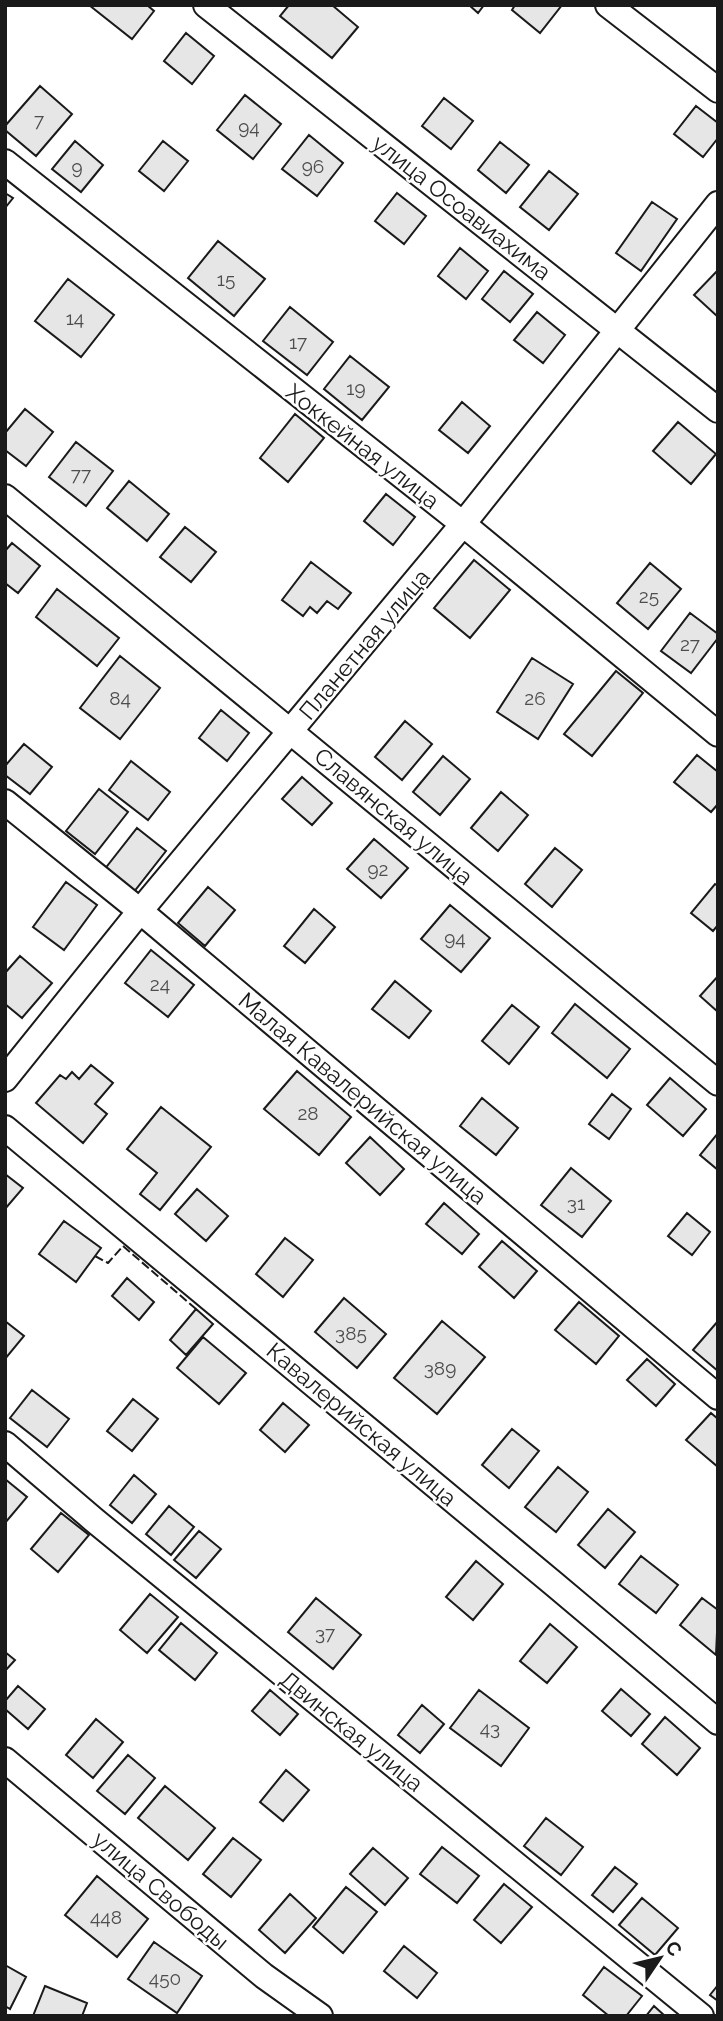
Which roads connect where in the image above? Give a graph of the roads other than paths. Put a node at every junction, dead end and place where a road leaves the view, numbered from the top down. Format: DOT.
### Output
graph roads {
  1 [pos="206,5"];
  2 [pos="608,5"];
  3 [pos="718,90"];
  4 [pos="5,162"];
  5 [pos="718,204"];
  6 [pos="618,330"];
  7 [pos="718,410"];
  8 [pos="5,497"];
  9 [pos="463,524"];
  10 [pos="292,731"];
  11 [pos="718,734"];
  12 [pos="5,802"];
  13 [pos="140,911"];
  14 [pos="5,1079"];
  15 [pos="718,1083"];
  16 [pos="5,1128"];
  17 [pos="718,1397"];
  18 [pos="5,1444"];
  19 [pos="718,1722"];
  20 [pos="5,1760"];
  21 [pos="320,2016"];
  22 [pos="701,2016"];
  1 -- 6 [label="street, улица Осоавиахима"];
  2 -- 3 [label="street"];
  4 -- 9 [label="street, Хоккейная улица"];
  5 -- 6 [label="street, Планетная улица"];
  6 -- 7 [label="street, улица Осоавиахима"];
  6 -- 9 [label="street, Планетная улица"];
  8 -- 10 [label="street, Славянская улица"];
  9 -- 10 [label="street, Планетная улица"];
  9 -- 11 [label="street, Хоккейная улица"];
  10 -- 13 [label="street, Планетная улица"];
  10 -- 15 [label="street, Славянская улица"];
  12 -- 13 [label="street, Малая Кавалерийская улица"];
  13 -- 14 [label="street, Планетная улица"];
  13 -- 17 [label="street, Малая Кавалерийская улица"];
  16 -- 19 [label="street, Кавалерийская улица"];
  18 -- 22 [label="street, Двинская улица"];
  20 -- 21 [label="street, улица Свободы"];
}
